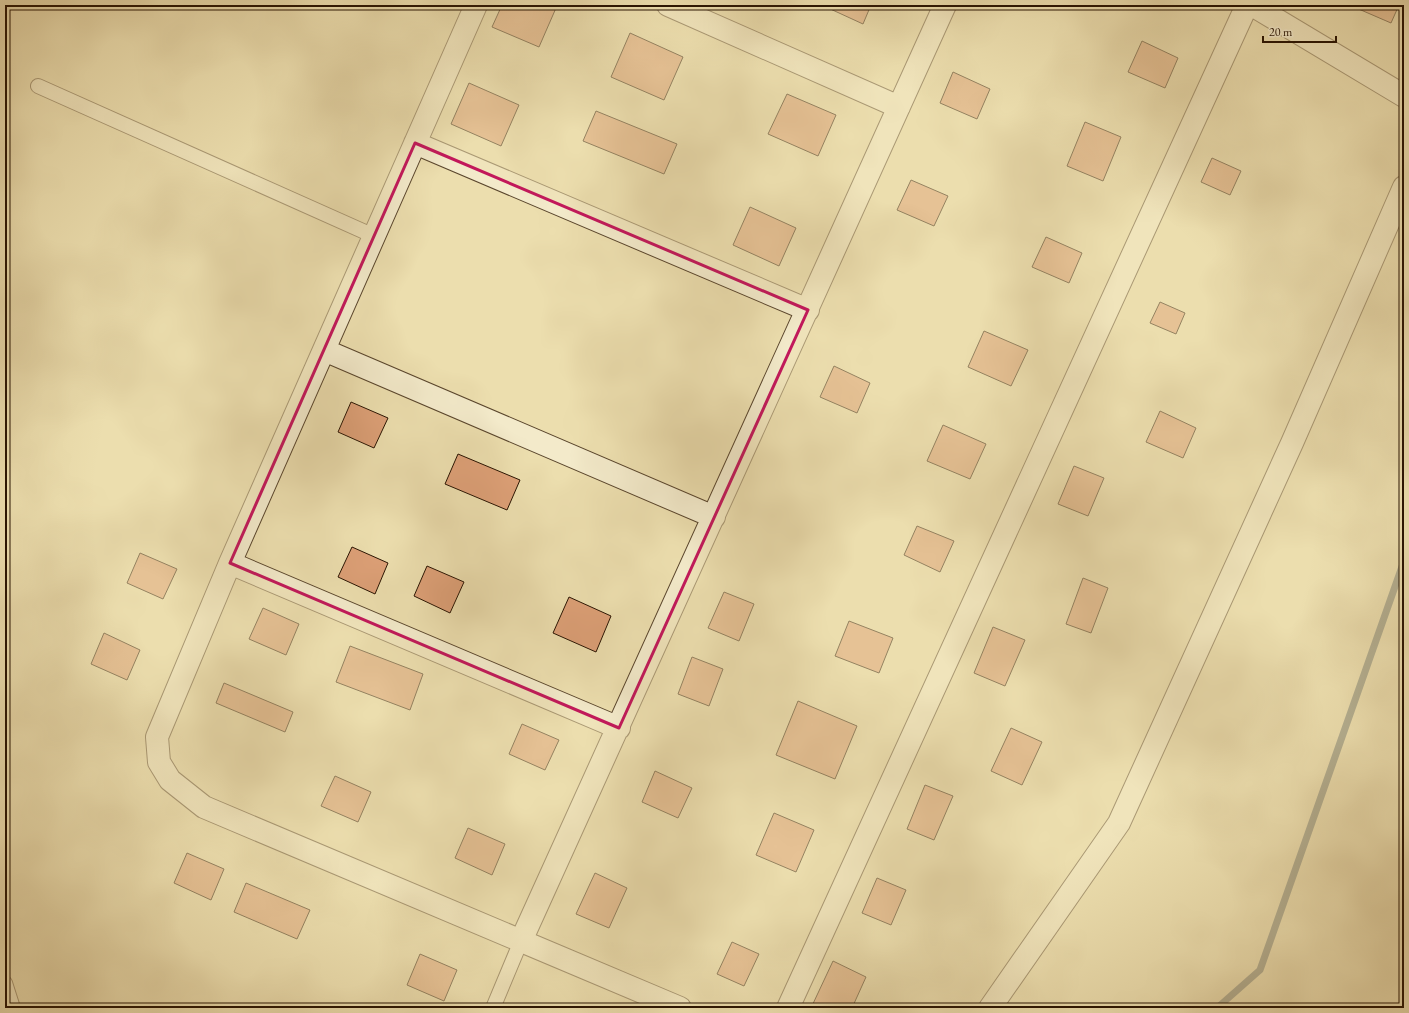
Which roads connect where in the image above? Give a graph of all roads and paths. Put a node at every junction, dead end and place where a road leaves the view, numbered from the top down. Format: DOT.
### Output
graph roads {
  1 [pos="476,5"];
  2 [pos="668,5"];
  3 [pos="945,5"];
  4 [pos="1247,5"];
  5 [pos="1252,5"];
  6 [pos="38,86"];
  7 [pos="1404,96"];
  8 [pos="899,107"];
  9 [pos="415,143"];
  10 [pos="1404,187"];
  11 [pos="374,236"];
  12 [pos="808,310"];
  13 [pos="324,350"];
  14 [pos="714,517"];
  15 [pos="230,563"];
  16 [pos="619,728"];
  17 [pos="521,941"];
  18 [pos="5,983"];
  19 [pos="13,1008"];
  20 [pos="493,1008"];
  21 [pos="680,1008"];
  22 [pos="788,1008"];
  23 [pos="990,1008"];
  1 -- 9 [label="street"];
  2 -- 8 [label="street"];
  3 -- 8 [label="street"];
  4 -- 22 [label="street"];
  5 -- 7 [label="street"];
  6 -- 11 [label="lane"];
  8 -- 12 [label="street"];
  9 -- 11 [label="street"];
  9 -- 12 [label="street"];
  10 -- 23 [label="street"];
  11 -- 13 [label="street"];
  12 -- 14 [label="street"];
  13 -- 14 [label="street"];
  13 -- 15 [label="street"];
  14 -- 16 [label="street"];
  15 -- 16 [label="street"];
  15 -- 17 [label="street"];
  16 -- 17 [label="street"];
  17 -- 20 [label="lane"];
  17 -- 21 [label="street"];
  18 -- 19 [label="lane"];
}
